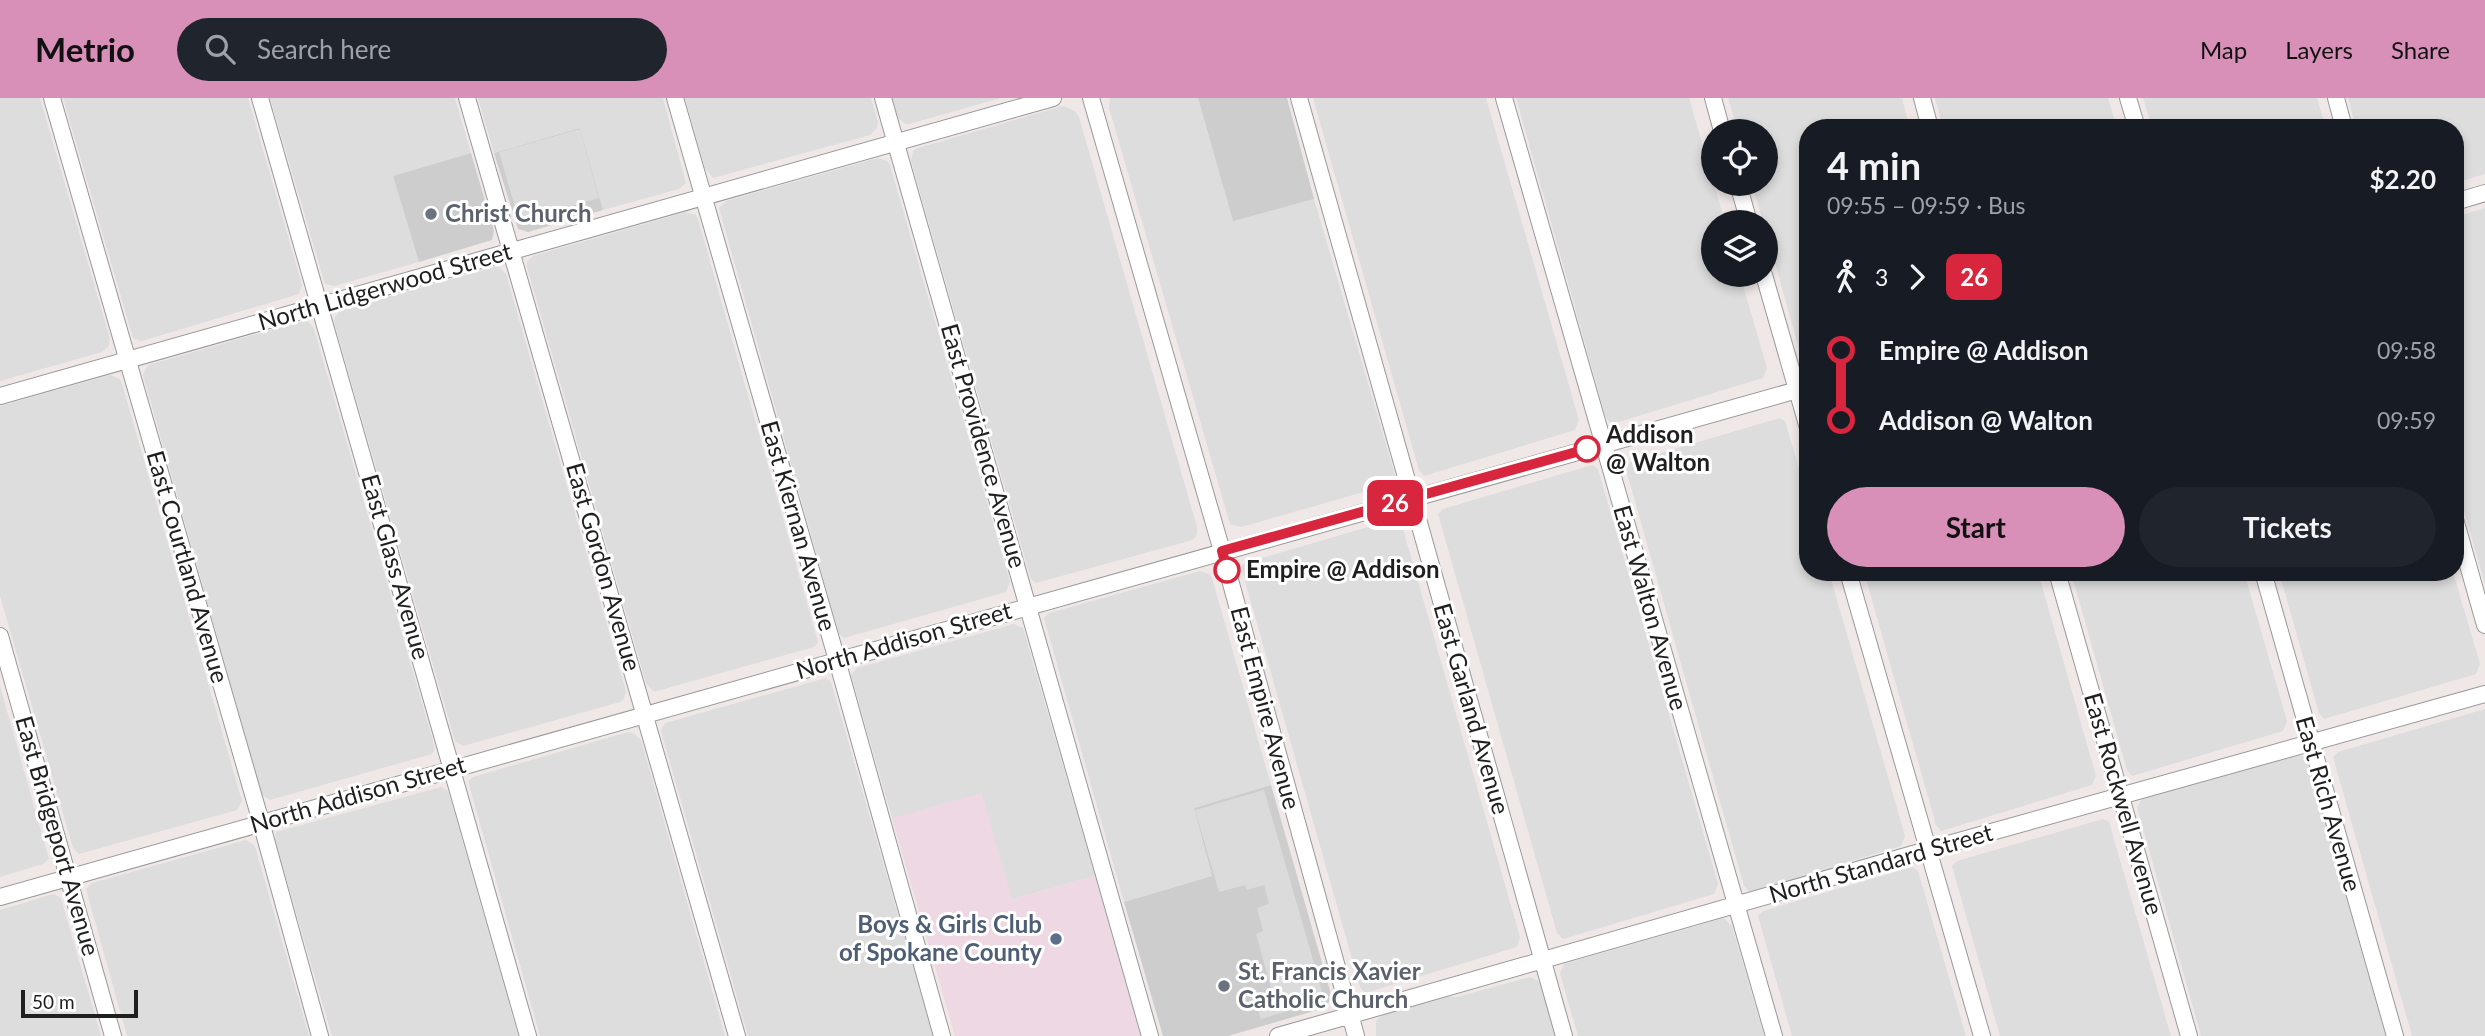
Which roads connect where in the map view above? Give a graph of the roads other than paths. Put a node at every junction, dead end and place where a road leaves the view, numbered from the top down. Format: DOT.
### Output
graph roads {
  1 [pos="52,98"];
  2 [pos="260,98"];
  3 [pos="467,98"];
  4 [pos="675,98"];
  5 [pos="883,98"];
  6 [pos="1053,98"];
  7 [pos="1091,98"];
  8 [pos="1299,98"];
  9 [pos="1504,98"];
  10 [pos="1713,98"];
  11 [pos="1922,98"];
  12 [pos="2128,98"];
  13 [pos="2336,98"];
  14 [pos="1719,119"];
  15 [pos="1928,119"];
  16 [pos="2134,119"];
  17 [pos="2342,119"];
  18 [pos="896,142"];
  19 [pos="2485,193"];
  20 [pos="704,197"];
  21 [pos="2464,199"];
  22 [pos="511,251"];
  23 [pos="1768,287"];
  24 [pos="321,305"];
  25 [pos="127,360"];
  26 [pos="1799,379"];
  27 [pos="1799,389"];
  28 [pos="0,396"];
  29 [pos="1603,444"];
  30 [pos="1412,498"];
  31 [pos="1222,551"];
  32 [pos="2464,551"];
  33 [pos="1852,581"];
  34 [pos="2060,581"];
  35 [pos="2266,581"];
  36 [pos="1028,606"];
  37 [pos="2485,625"];
  38 [pos="0,636"];
  39 [pos="837,660"];
  40 [pos="2485,694"];
  41 [pos="645,715"];
  42 [pos="2311,743"];
  43 [pos="453,769"];
  44 [pos="2120,797"];
  45 [pos="261,822"];
  46 [pos="1927,850"];
  47 [pos="69,878"];
  48 [pos="0,897"];
  49 [pos="1735,905"];
  50 [pos="1542,960"];
  51 [pos="1350,1015"];
  52 [pos="113,1036"];
  53 [pos="320,1036"];
  54 [pos="528,1036"];
  55 [pos="737,1036"];
  56 [pos="942,1036"];
  57 [pos="1150,1036"];
  58 [pos="1278,1036"];
  59 [pos="1356,1036"];
  60 [pos="1564,1036"];
  61 [pos="1774,1036"];
  62 [pos="1982,1036"];
  63 [pos="2189,1036"];
  64 [pos="2395,1036"];
  1 -- 25 [label="street, East Courtland Avenue"];
  2 -- 24 [label="street, East Glass Avenue"];
  3 -- 22 [label="street, East Gordon Avenue"];
  4 -- 20 [label="street, East Kiernan Avenue"];
  5 -- 18 [label="street, East Providence Avenue"];
  6 -- 18 [label="street, North Lidgerwood Street"];
  7 -- 31 [label="street, East Empire Avenue"];
  8 -- 30 [label="street, East Garland Avenue"];
  9 -- 29 [label="street, East Walton Avenue"];
  10 -- 14 [label="street"];
  11 -- 15 [label="street"];
  12 -- 16 [label="street"];
  13 -- 17 [label="street"];
  18 -- 20 [label="street, North Lidgerwood Street"];
  18 -- 36 [label="street, East Providence Avenue"];
  19 -- 21 [label="street"];
  20 -- 22 [label="street, North Lidgerwood Street"];
  20 -- 39 [label="street, East Kiernan Avenue"];
  22 -- 24 [label="street, North Lidgerwood Street"];
  22 -- 41 [label="street, East Gordon Avenue"];
  23 -- 26 [label="street"];
  24 -- 25 [label="street, North Lidgerwood Street"];
  24 -- 43 [label="street, East Glass Avenue"];
  25 -- 28 [label="street, North Lidgerwood Street"];
  25 -- 45 [label="street, East Courtland Avenue"];
  27 -- 29 [label="street, North Addison Street"];
  29 -- 30 [label="street, North Addison Street"];
  29 -- 49 [label="street, East Walton Avenue"];
  30 -- 31 [label="street, North Addison Street"];
  30 -- 50 [label="street, East Garland Avenue"];
  31 -- 36 [label="street, North Addison Street"];
  31 -- 51 [label="street, East Empire Avenue"];
  32 -- 37 [label="street"];
  33 -- 46 [label="street"];
  34 -- 44 [label="street, East Rockwell Avenue"];
  35 -- 42 [label="street, East Rich Avenue"];
  36 -- 39 [label="street, North Addison Street"];
  36 -- 57 [label="street, East Providence Avenue"];
  38 -- 47 [label="street, East Bridgeport Avenue"];
  39 -- 41 [label="street, North Addison Street"];
  39 -- 56 [label="street, East Kiernan Avenue"];
  40 -- 42 [label="street, North Standard Street"];
  41 -- 43 [label="street, North Addison Street"];
  41 -- 55 [label="street, East Gordon Avenue"];
  42 -- 44 [label="street, North Standard Street"];
  42 -- 64 [label="street, East Rich Avenue"];
  43 -- 45 [label="street, North Addison Street"];
  43 -- 54 [label="street, East Glass Avenue"];
  44 -- 46 [label="street, North Standard Street"];
  44 -- 63 [label="street, East Rockwell Avenue"];
  45 -- 47 [label="street, North Addison Street"];
  45 -- 53 [label="street, East Courtland Avenue"];
  46 -- 49 [label="street, North Standard Street"];
  46 -- 62 [label="street"];
  47 -- 48 [label="street, North Addison Street"];
  47 -- 52 [label="street, East Bridgeport Avenue"];
  49 -- 50 [label="street, North Standard Street"];
  49 -- 61 [label="street, East Walton Avenue"];
  50 -- 51 [label="street, North Standard Street"];
  50 -- 60 [label="street, East Garland Avenue"];
  51 -- 58 [label="street, North Standard Street"];
  51 -- 59 [label="street, East Empire Avenue"];
}
